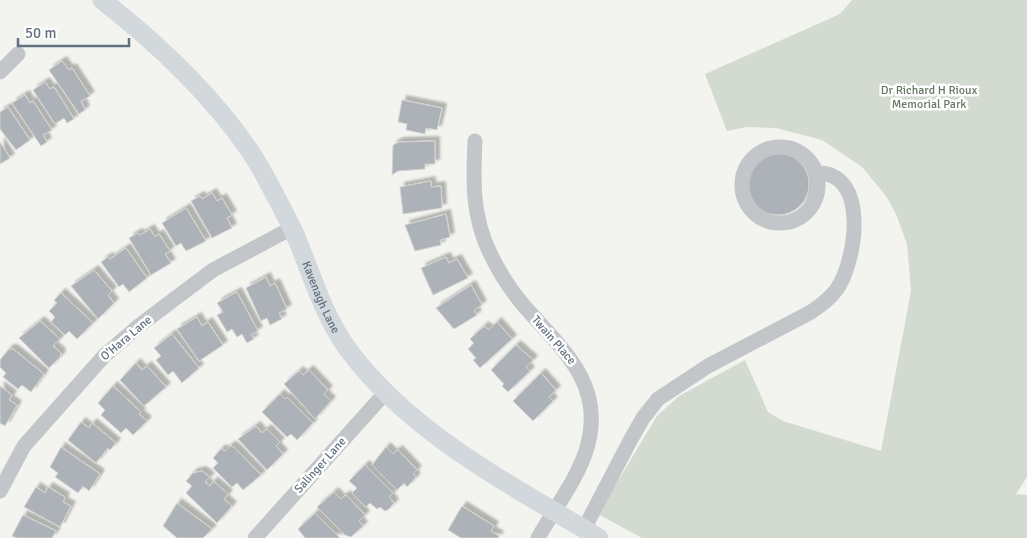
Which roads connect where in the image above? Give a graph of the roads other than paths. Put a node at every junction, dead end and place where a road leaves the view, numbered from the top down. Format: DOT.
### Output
graph roads {
  1 [pos="102,0"];
  2 [pos="18,54"];
  3 [pos="0,72"];
  4 [pos="475,141"];
  5 [pos="817,173"];
  6 [pos="292,228"];
  7 [pos="386,392"];
  8 [pos="0,491"];
  9 [pos="554,509"];
  10 [pos="592,533"];
  11 [pos="255,538"];
  12 [pos="538,538"];
  1 -- 6 [label="main road, Kavenagh Lane"];
  2 -- 3 [label="street"];
  4 -- 9 [label="street, Twain Place"];
  5 -- 5 [label="street"];
  5 -- 10 [label="street"];
  6 -- 7 [label="main road, Kavenagh Lane"];
  6 -- 8 [label="street, O'Hara Lane"];
  7 -- 9 [label="main road, Kavenagh Lane"];
  7 -- 11 [label="street, Salinger Lane"];
  9 -- 10 [label="main road, Kavenagh Lane"];
  9 -- 12 [label="street, Twain Place"];
}
